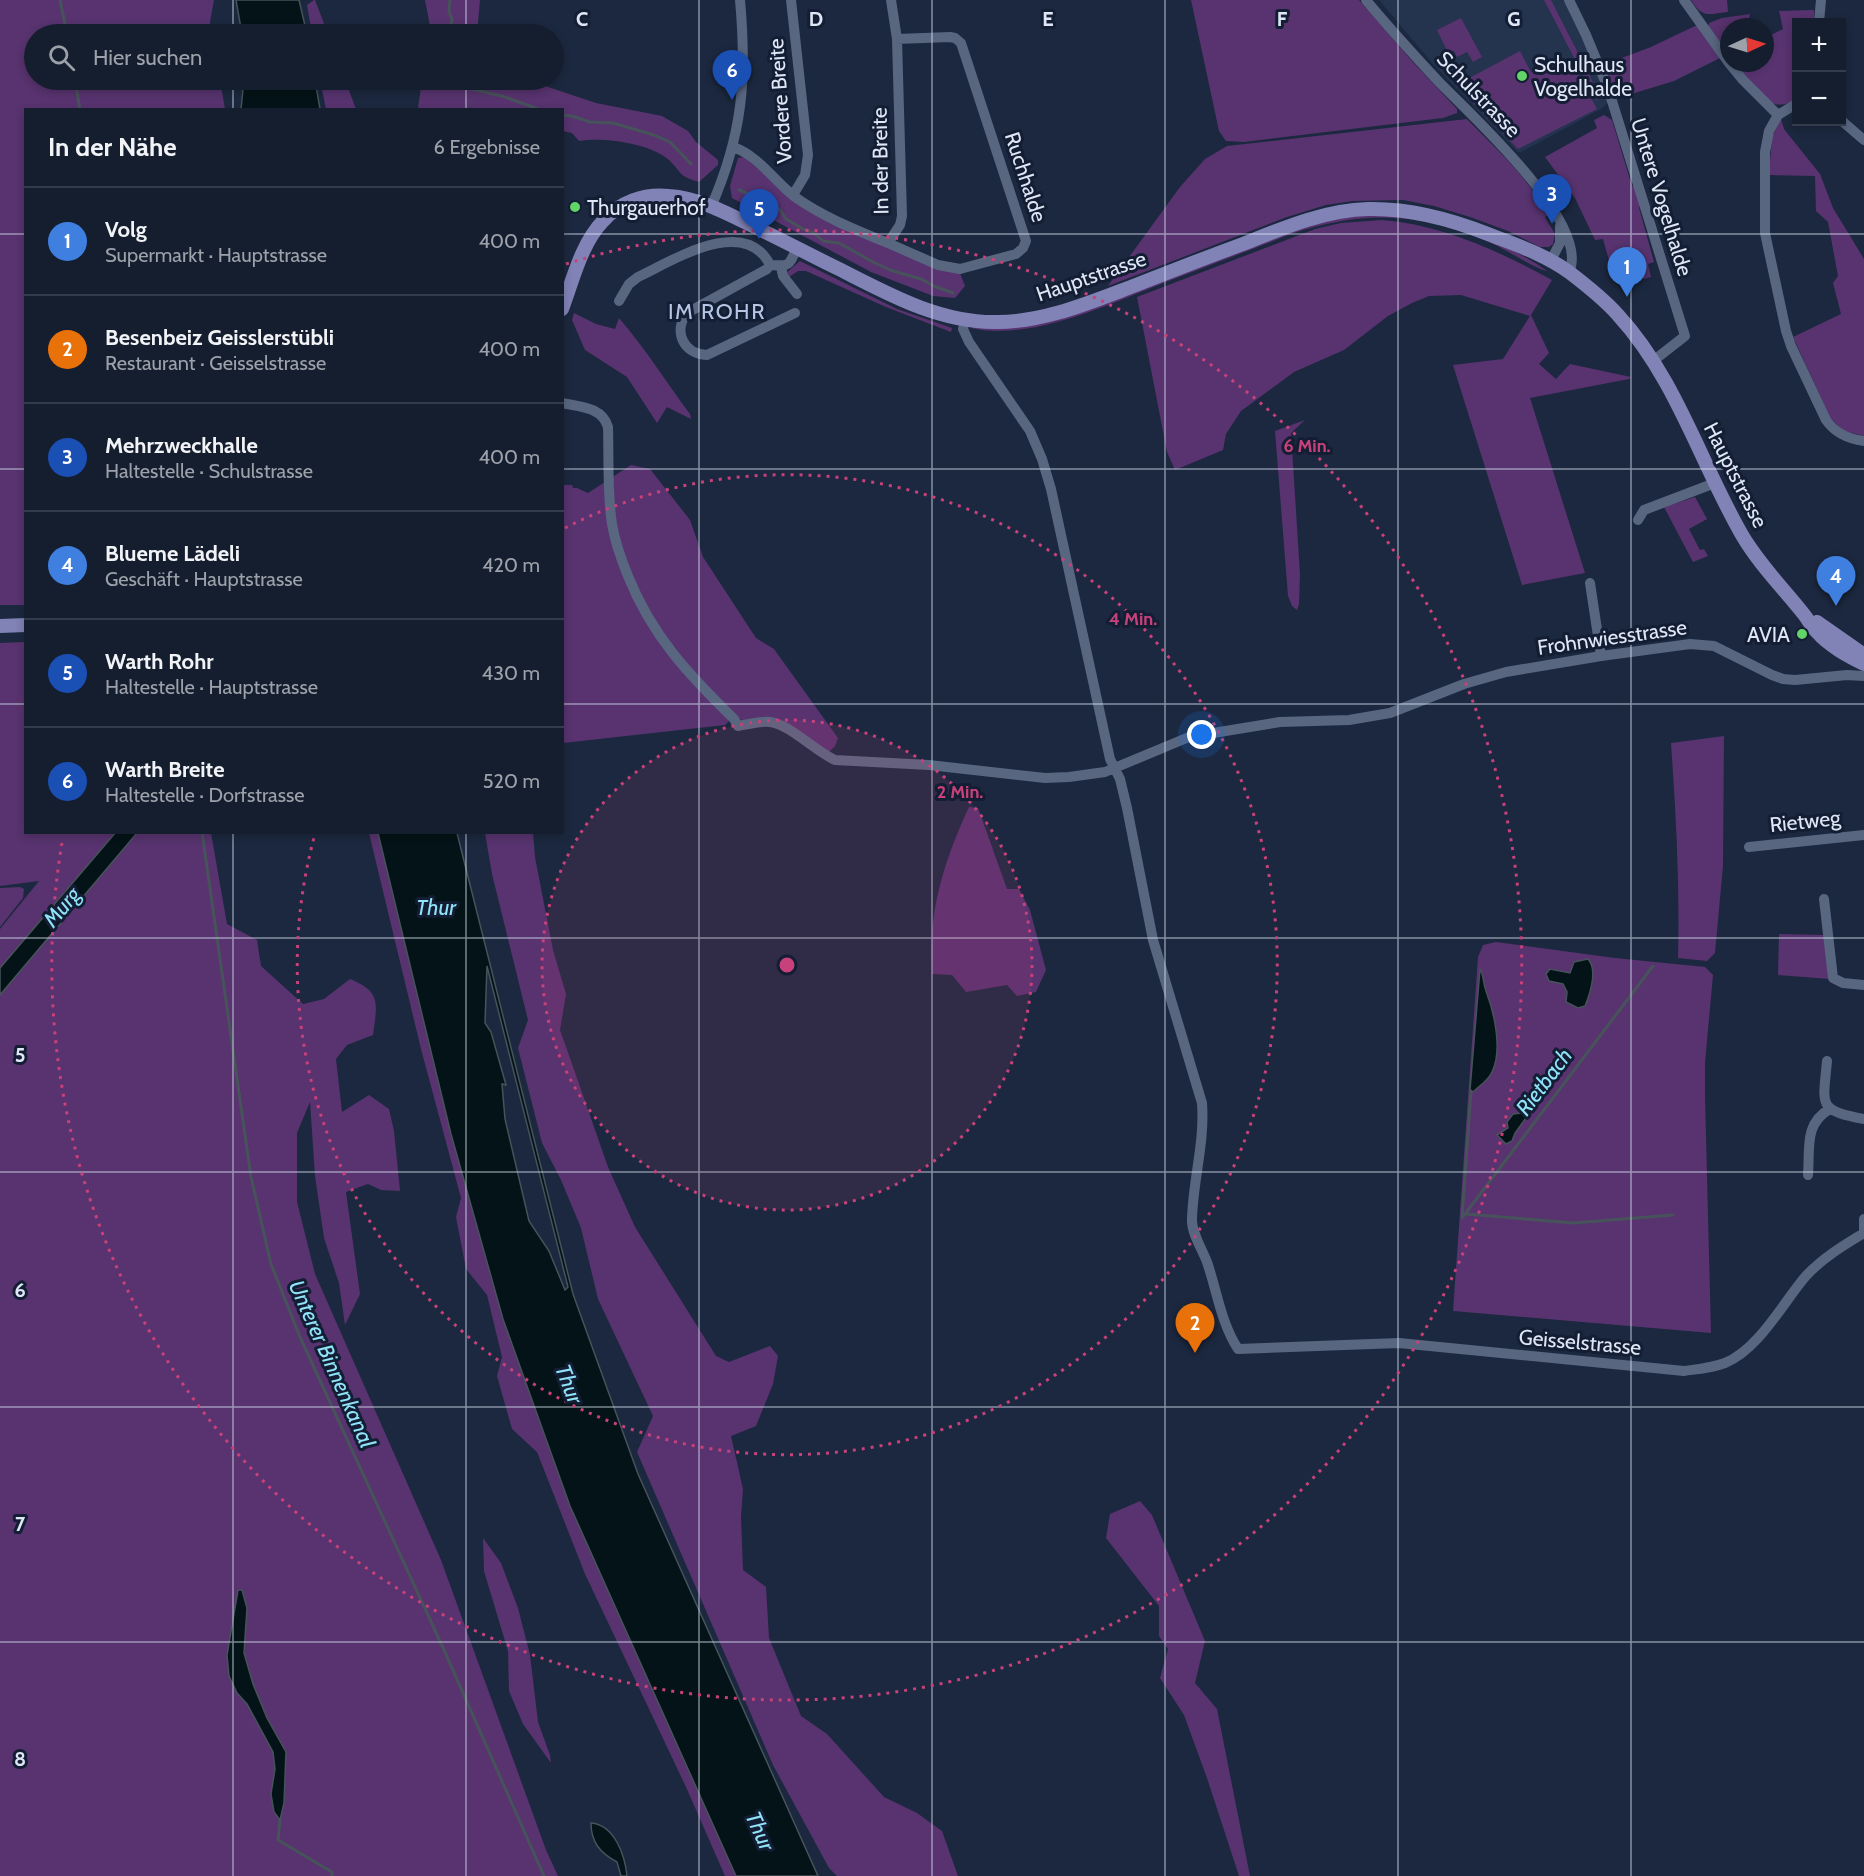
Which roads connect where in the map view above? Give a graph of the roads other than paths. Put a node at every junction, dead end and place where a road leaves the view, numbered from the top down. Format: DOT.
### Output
graph roads {
  1 [pos="740,0"];
  2 [pos="792,0"];
  3 [pos="891,0"];
  4 [pos="1366,0"];
  5 [pos="1569,0"];
  6 [pos="1684,0"];
  7 [pos="1821,0"];
  8 [pos="1819,18"];
  9 [pos="897,39"];
  10 [pos="1720,50"];
  11 [pos="1736,72"];
  12 [pos="1792,107"];
  13 [pos="1778,115"];
  14 [pos="1846,125"];
  15 [pos="1864,140"];
  16 [pos="733,147"];
  17 [pos="793,195"];
  18 [pos="711,207"];
  19 [pos="1558,220"];
  20 [pos="888,243"];
  21 [pos="797,248"];
  22 [pos="776,266"];
  23 [pos="1558,270"];
  24 [pos="797,294"];
  25 [pos="619,300"];
  26 [pos="564,304"];
  27 [pos="795,313"];
  28 [pos="965,320"];
  29 [pos="1653,361"];
  30 [pos="564,403"];
  31 [pos="1864,441"];
  32 [pos="1715,483"];
  33 [pos="1638,520"];
  34 [pos="1590,583"];
  35 [pos="1803,612"];
  36 [pos="24,625"];
  37 [pos="0,626"];
  38 [pos="1864,654"];
  39 [pos="1601,656"];
  40 [pos="1864,664"];
  41 [pos="1864,676"];
  42 [pos="1115,768"];
  43 [pos="1864,834"];
  44 [pos="1749,847"];
  45 [pos="1824,899"];
  46 [pos="1864,985"];
  47 [pos="1827,1061"];
  48 [pos="1830,1109"];
  49 [pos="1864,1119"];
  50 [pos="1808,1175"];
  51 [pos="1864,1219"];
  52 [pos="1864,1233"];
  1 -- 16 [label="street"];
  2 -- 17 [label="street, Vordere Breite"];
  3 -- 9 [label="street, In der Breite"];
  4 -- 19 [label="street, Schulstrasse"];
  5 -- 29 [label="street, Untere Vogelhalde"];
  6 -- 10 [label="street"];
  7 -- 8 [label="street"];
  9 -- 20 [label="street, In der Breite"];
  9 -- 20 [label="street, Ruchhalde"];
  11 -- 13 [label="street"];
  12 -- 13 [label="street"];
  13 -- 31 [label="street"];
  14 -- 15 [label="street"];
  16 -- 17 [label="street, In der Breite"];
  16 -- 18 [label="street"];
  17 -- 20 [label="street, In der Breite"];
  18 -- 21 [label="main road, Hauptstrasse"];
  18 -- 26 [label="main road, Hauptstrasse"];
  19 -- 23 [label="street"];
  19 -- 23 [label="street, Schulstrasse"];
  21 -- 22 [label="street"];
  21 -- 28 [label="main road, Hauptstrasse"];
  22 -- 24 [label="street"];
  22 -- 25 [label="street"];
  22 -- 27 [label="street"];
  23 -- 28 [label="main road, Hauptstrasse"];
  23 -- 29 [label="main road, Hauptstrasse"];
  28 -- 42 [label="street"];
  29 -- 32 [label="main road, Hauptstrasse"];
  30 -- 42 [label="street, Frohnwiesstrasse"];
  32 -- 33 [label="street"];
  32 -- 35 [label="main road, Hauptstrasse"];
  34 -- 39 [label="street"];
  35 -- 38 [label="main road, Hauptstrasse"];
  35 -- 40 [label="main road, Hauptstrasse"];
  36 -- 37 [label="main road"];
  39 -- 41 [label="street, Frohnwiesstrasse"];
  39 -- 42 [label="street, Frohnwiesstrasse"];
  42 -- 52 [label="street, Geisselstrasse"];
  43 -- 44 [label="street, Rietweg"];
  45 -- 46 [label="street"];
  47 -- 48 [label="street"];
  48 -- 49 [label="street"];
  48 -- 50 [label="street"];
  51 -- 52 [label="street"];
}
